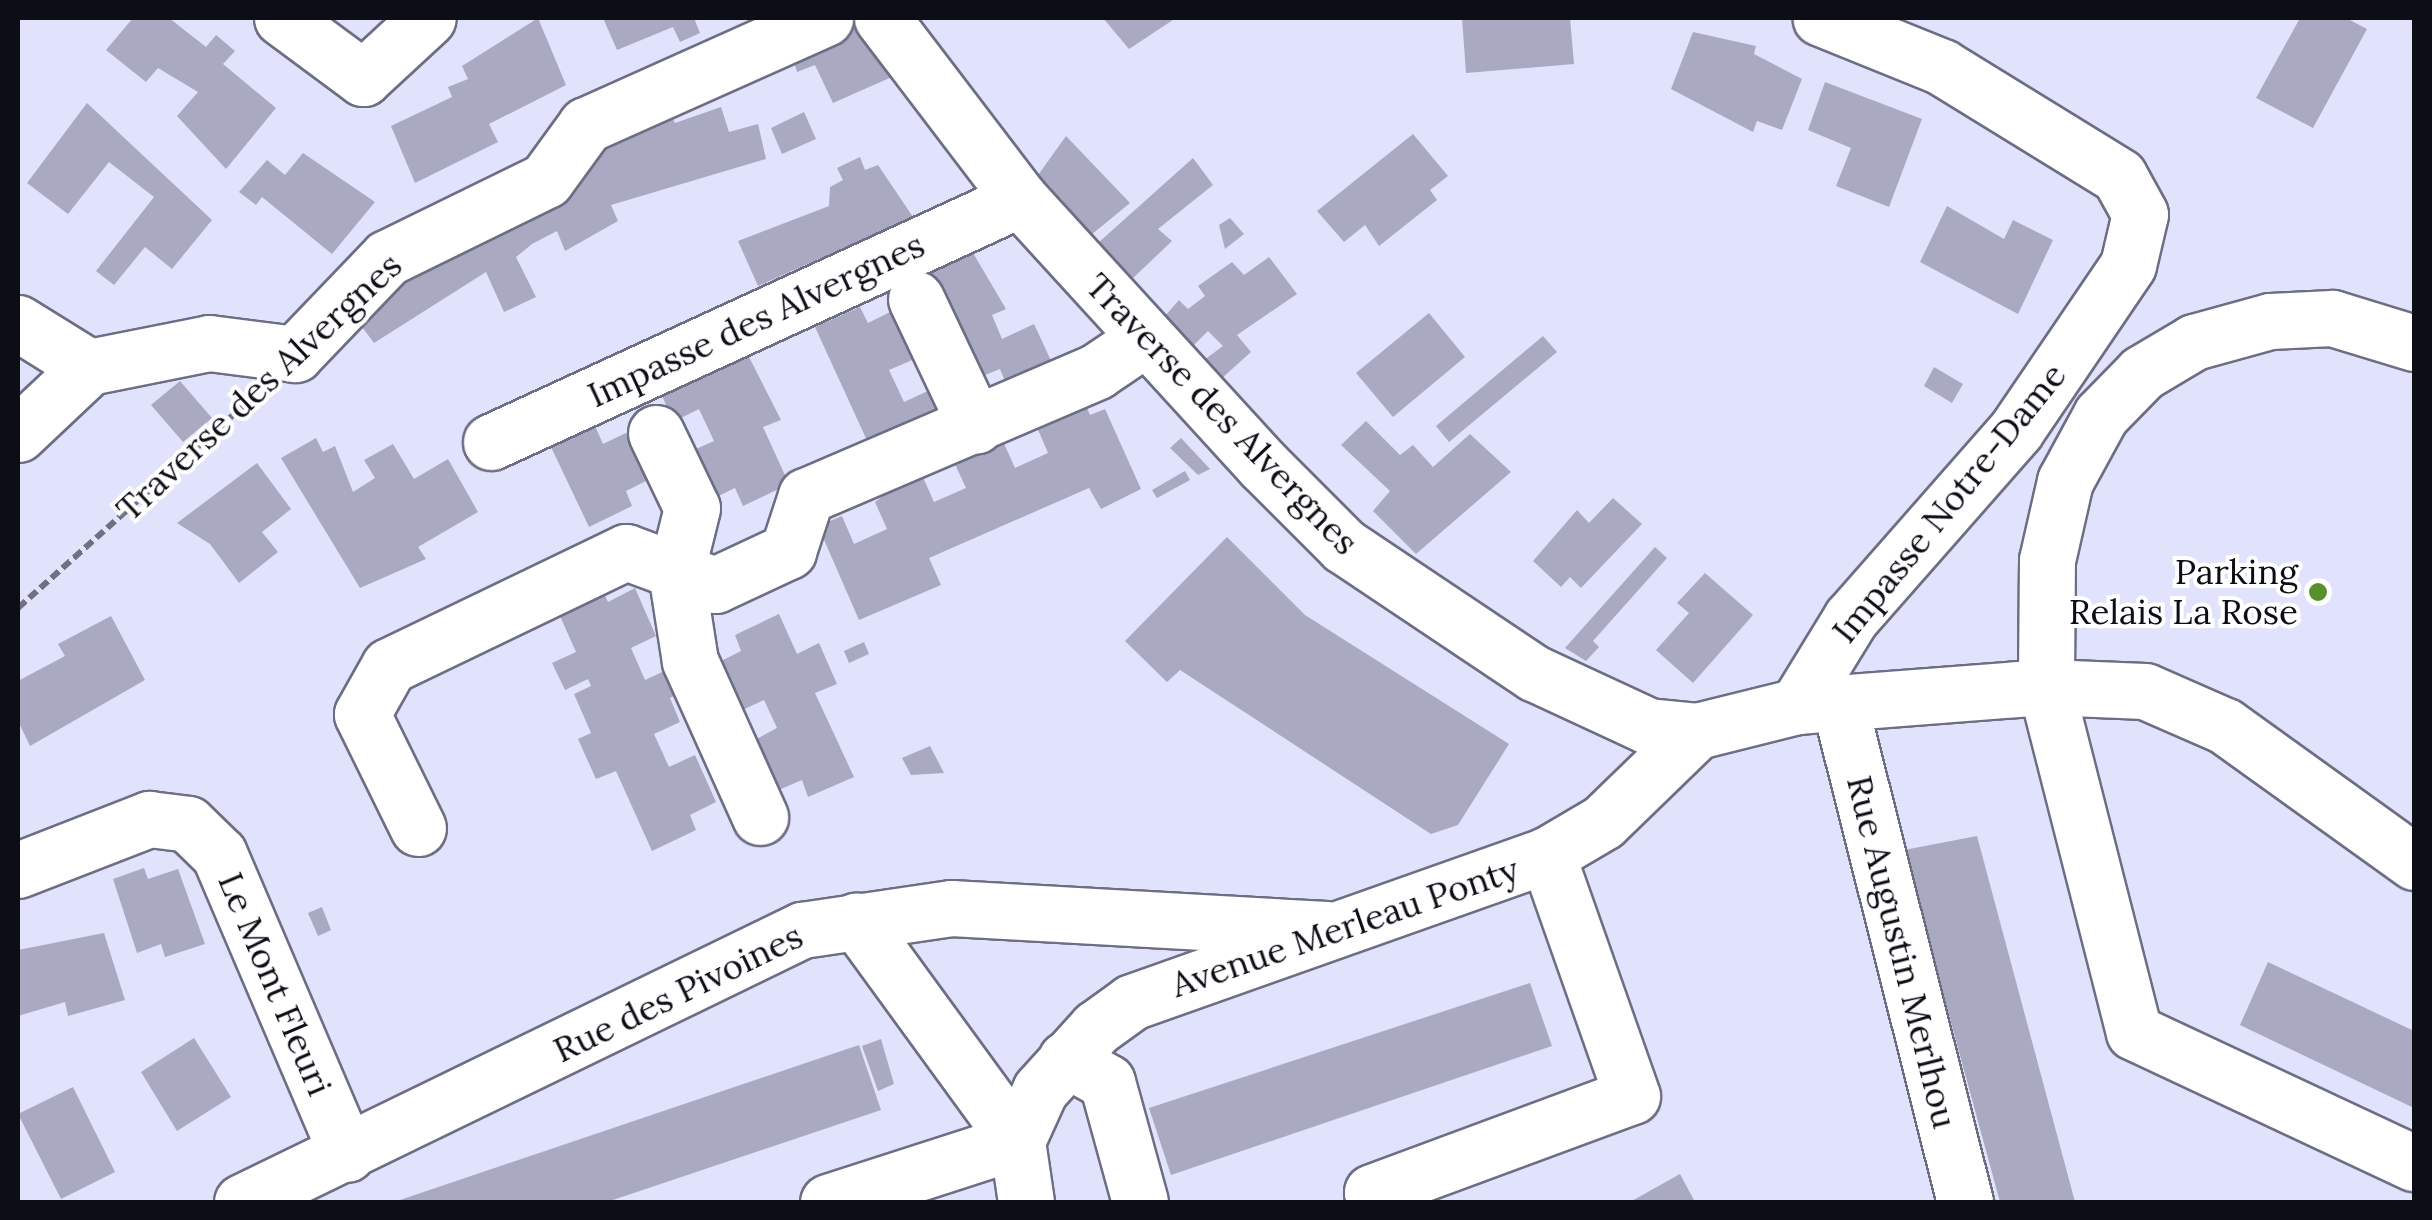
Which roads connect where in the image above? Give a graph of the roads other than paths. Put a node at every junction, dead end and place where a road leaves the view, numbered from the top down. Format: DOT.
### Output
graph roads {
  1 [pos="282,18"];
  2 [pos="428,18"];
  3 [pos="825,18"];
  4 [pos="882,18"];
  5 [pos="1821,18"];
  6 [pos="1020,199"];
  7 [pos="916,298"];
  8 [pos="18,322"];
  9 [pos="1142,340"];
  10 [pos="2414,343"];
  11 [pos="89,367"];
  12 [pos="976,426"];
  13 [pos="18,434"];
  14 [pos="656,434"];
  15 [pos="490,442"];
  16 [pos="676,572"];
  17 [pos="2046,686"];
  18 [pos="1818,704"];
  19 [pos="1697,731"];
  20 [pos="760,817"];
  21 [pos="418,828"];
  22 [pos="1547,855"];
  23 [pos="2414,862"];
  24 [pos="18,870"];
  25 [pos="856,920"];
  26 [pos="1326,929"];
  27 [pos="1066,1059"];
  28 [pos="1017,1141"];
  29 [pos="347,1154"];
  30 [pos="2414,1163"];
  31 [pos="242,1202"];
  32 [pos="828,1202"];
  33 [pos="1026,1202"];
  34 [pos="1140,1202"];
  35 [pos="1376,1202"];
  36 [pos="1965,1202"];
  1 -- 2 [label="street"];
  3 -- 11 [label="street, Traverse des Alvergnes"];
  4 -- 6 [label="street, Traverse des Alvergnes"];
  5 -- 18 [label="street, Impasse Notre-Dame"];
  6 -- 9 [label="street, Traverse des Alvergnes"];
  6 -- 15 [label="street, Impasse des Alvergnes"];
  7 -- 12 [label="street"];
  8 -- 11 [label="street"];
  9 -- 12 [label="street"];
  9 -- 19 [label="street, Traverse des Alvergnes"];
  10 -- 17 [label="street"];
  11 -- 13 [label="street"];
  12 -- 16 [label="street"];
  14 -- 16 [label="street"];
  16 -- 20 [label="street"];
  16 -- 21 [label="street"];
  17 -- 18 [label="street"];
  17 -- 23 [label="street"];
  17 -- 30 [label="street"];
  18 -- 19 [label="street"];
  18 -- 36 [label="street, Rue Augustin Merlhou"];
  19 -- 22 [label="street, Avenue Merleau Ponty"];
  22 -- 26 [label="street, Avenue Merleau Ponty"];
  22 -- 35 [label="street"];
  24 -- 29 [label="street, Le Mont Fleuri"];
  25 -- 26 [label="street, Rue des Pivoines"];
  25 -- 28 [label="street"];
  25 -- 29 [label="street, Rue des Pivoines"];
  26 -- 27 [label="street, Avenue Merleau Ponty"];
  27 -- 28 [label="street, Avenue Merleau Ponty"];
  27 -- 34 [label="street"];
  28 -- 32 [label="street"];
  28 -- 33 [label="street"];
  29 -- 31 [label="street, Rue des Pivoines"];
}
